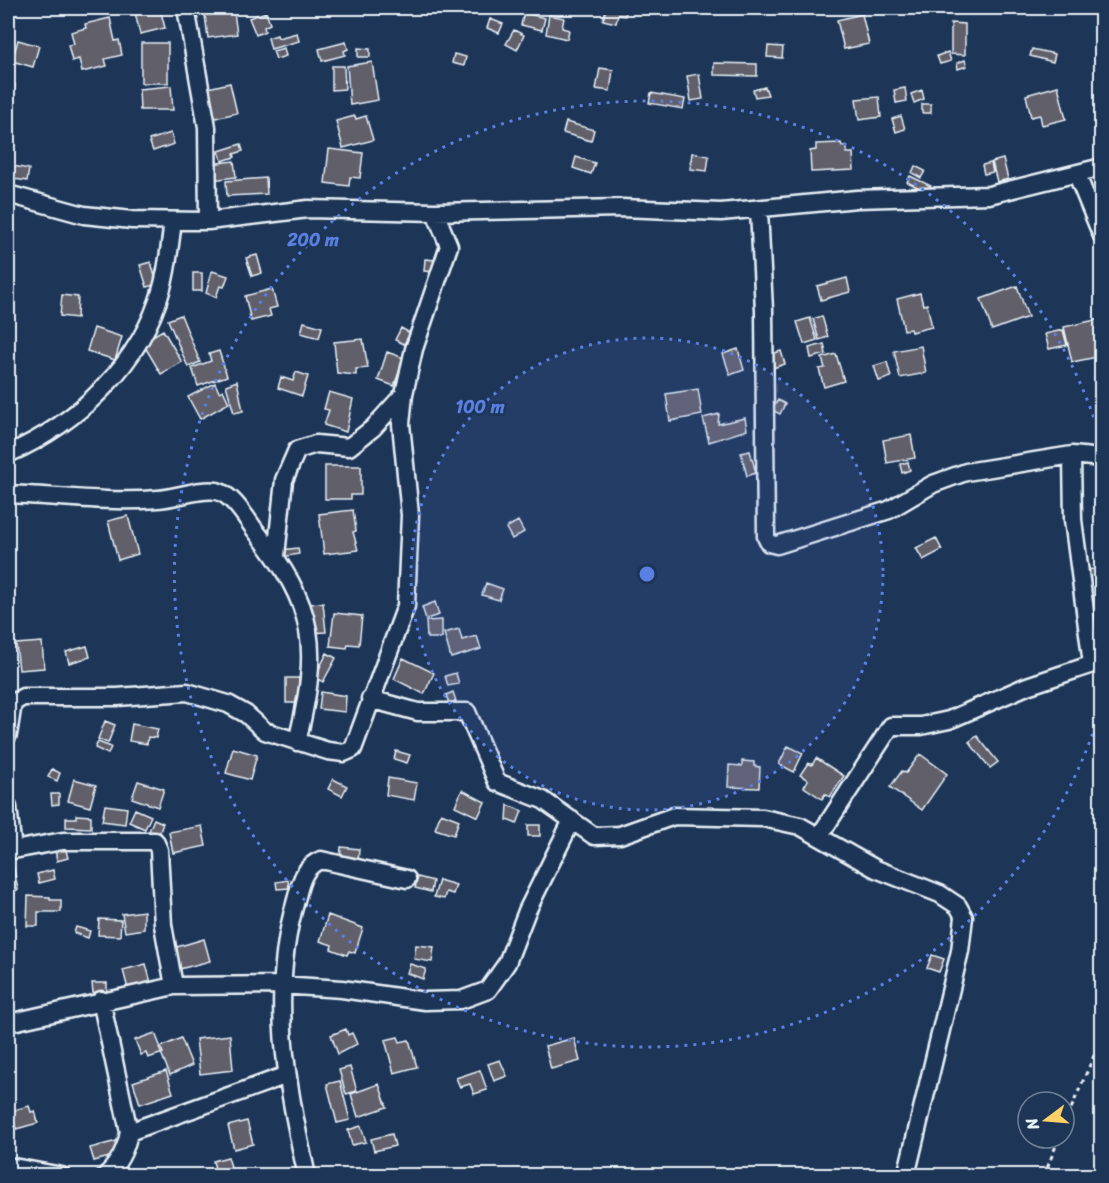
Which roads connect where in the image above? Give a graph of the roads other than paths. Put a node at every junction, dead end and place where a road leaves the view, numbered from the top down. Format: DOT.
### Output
graph roads {
  1 [pos="186,8"];
  2 [pos="1101,167"];
  3 [pos="1077,175"];
  4 [pos="8,194"];
  5 [pos="759,210"];
  6 [pos="435,212"];
  7 [pos="173,220"];
  8 [pos="208,221"];
  9 [pos="1101,236"];
  10 [pos="404,394"];
  11 [pos="8,454"];
  12 [pos="1072,455"];
  13 [pos="1101,458"];
  14 [pos="8,494"];
  15 [pos="276,556"];
  16 [pos="1097,662"];
  17 [pos="370,699"];
  18 [pos="8,735"];
  19 [pos="297,742"];
  20 [pos="8,807"];
  21 [pos="572,820"];
  22 [pos="820,835"];
  23 [pos="10,851"];
  24 [pos="407,879"];
  25 [pos="280,985"];
  26 [pos="174,986"];
  27 [pos="101,1000"];
  28 [pos="8,1023"];
  29 [pos="287,1075"];
  30 [pos="129,1132"];
  31 [pos="8,1166"];
  32 [pos="62,1176"];
  33 [pos="105,1176"];
  34 [pos="307,1176"];
  35 [pos="906,1176"];
  1 -- 8 [label="street"];
  2 -- 3 [label="street"];
  3 -- 5 [label="street"];
  3 -- 9 [label="street"];
  4 -- 7 [label="street"];
  5 -- 6 [label="street"];
  5 -- 12 [label="street"];
  6 -- 8 [label="street"];
  6 -- 10 [label="street"];
  7 -- 8 [label="street"];
  7 -- 11 [label="street"];
  10 -- 15 [label="street"];
  10 -- 17 [label="street"];
  12 -- 13 [label="street"];
  12 -- 16 [label="street"];
  14 -- 15 [label="street"];
  15 -- 19 [label="street"];
  16 -- 22 [label="street"];
  17 -- 19 [label="street"];
  17 -- 21 [label="street"];
  18 -- 19 [label="street"];
  20 -- 23 [label="street"];
  21 -- 22 [label="street"];
  21 -- 25 [label="street"];
  22 -- 35 [label="street"];
  23 -- 26 [label="street"];
  24 -- 25 [label="street"];
  25 -- 26 [label="street"];
  25 -- 29 [label="street"];
  26 -- 27 [label="street"];
  27 -- 28 [label="street"];
  27 -- 30 [label="street"];
  29 -- 30 [label="street"];
  29 -- 34 [label="street"];
  30 -- 33 [label="street"];
  31 -- 32 [label="street"];
}
